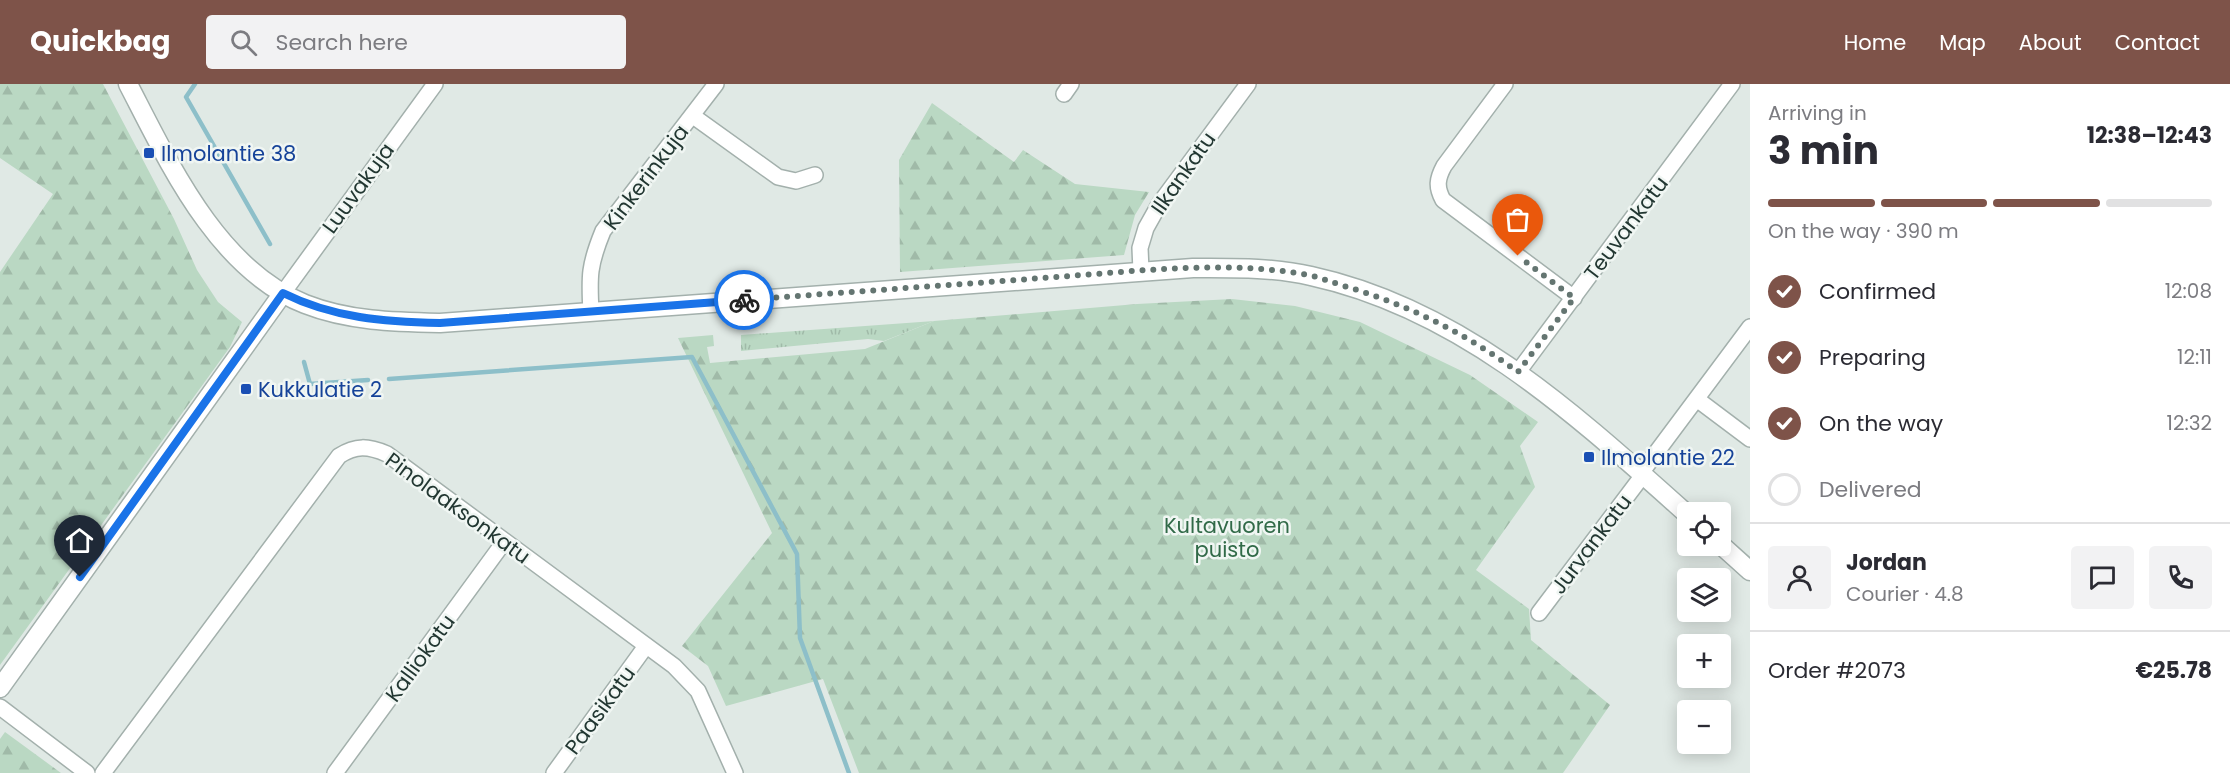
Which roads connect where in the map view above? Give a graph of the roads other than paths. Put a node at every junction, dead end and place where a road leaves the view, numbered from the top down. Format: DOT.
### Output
graph roads {
  1 [pos="128,84"];
  2 [pos="435,84"];
  3 [pos="716,84"];
  4 [pos="1248,84"];
  5 [pos="1505,84"];
  6 [pos="1732,84"];
  7 [pos="693,116"];
  8 [pos="815,175"];
  9 [pos="1141,271"];
  10 [pos="283,293"];
  11 [pos="1574,298"];
  12 [pos="591,312"];
  13 [pos="1750,327"];
  14 [pos="1518,372"];
  15 [pos="1698,400"];
  16 [pos="1750,439"];
  17 [pos="1642,474"];
  18 [pos="1677,505"];
  19 [pos="504,542"];
  20 [pos="1731,554"];
  21 [pos="1750,571"];
  22 [pos="1539,613"];
  23 [pos="646,646"];
  24 [pos="0,687"];
  25 [pos="0,707"];
  26 [pos="87,773"];
  27 [pos="103,773"];
  28 [pos="335,773"];
  29 [pos="554,773"];
  30 [pos="735,773"];
  1 -- 10 [label="street"];
  2 -- 10 [label="street, Luuvakuja"];
  3 -- 7 [label="street, Kinkerinkuja"];
  4 -- 9 [label="street, Ilkankatu"];
  5 -- 11 [label="street"];
  6 -- 11 [label="street, Teuvankatu"];
  7 -- 8 [label="street"];
  7 -- 12 [label="street, Kinkerinkuja"];
  9 -- 12 [label="street"];
  9 -- 14 [label="street"];
  10 -- 12 [label="street"];
  10 -- 24 [label="street"];
  11 -- 14 [label="street, Teuvankatu"];
  13 -- 15 [label="street, Jurvankatu"];
  14 -- 17 [label="street"];
  15 -- 16 [label="street"];
  15 -- 17 [label="street, Jurvankatu"];
  17 -- 18 [label="street"];
  17 -- 22 [label="street, Jurvankatu"];
  19 -- 23 [label="street, Pinolaaksonkatu"];
  19 -- 27 [label="street, Pinolaaksonkatu"];
  19 -- 28 [label="street, Kalliokatu"];
  20 -- 21 [label="street"];
  23 -- 29 [label="street, Paasikatu"];
  23 -- 30 [label="street, Pinolaaksonkatu"];
  25 -- 26 [label="street"];
}
